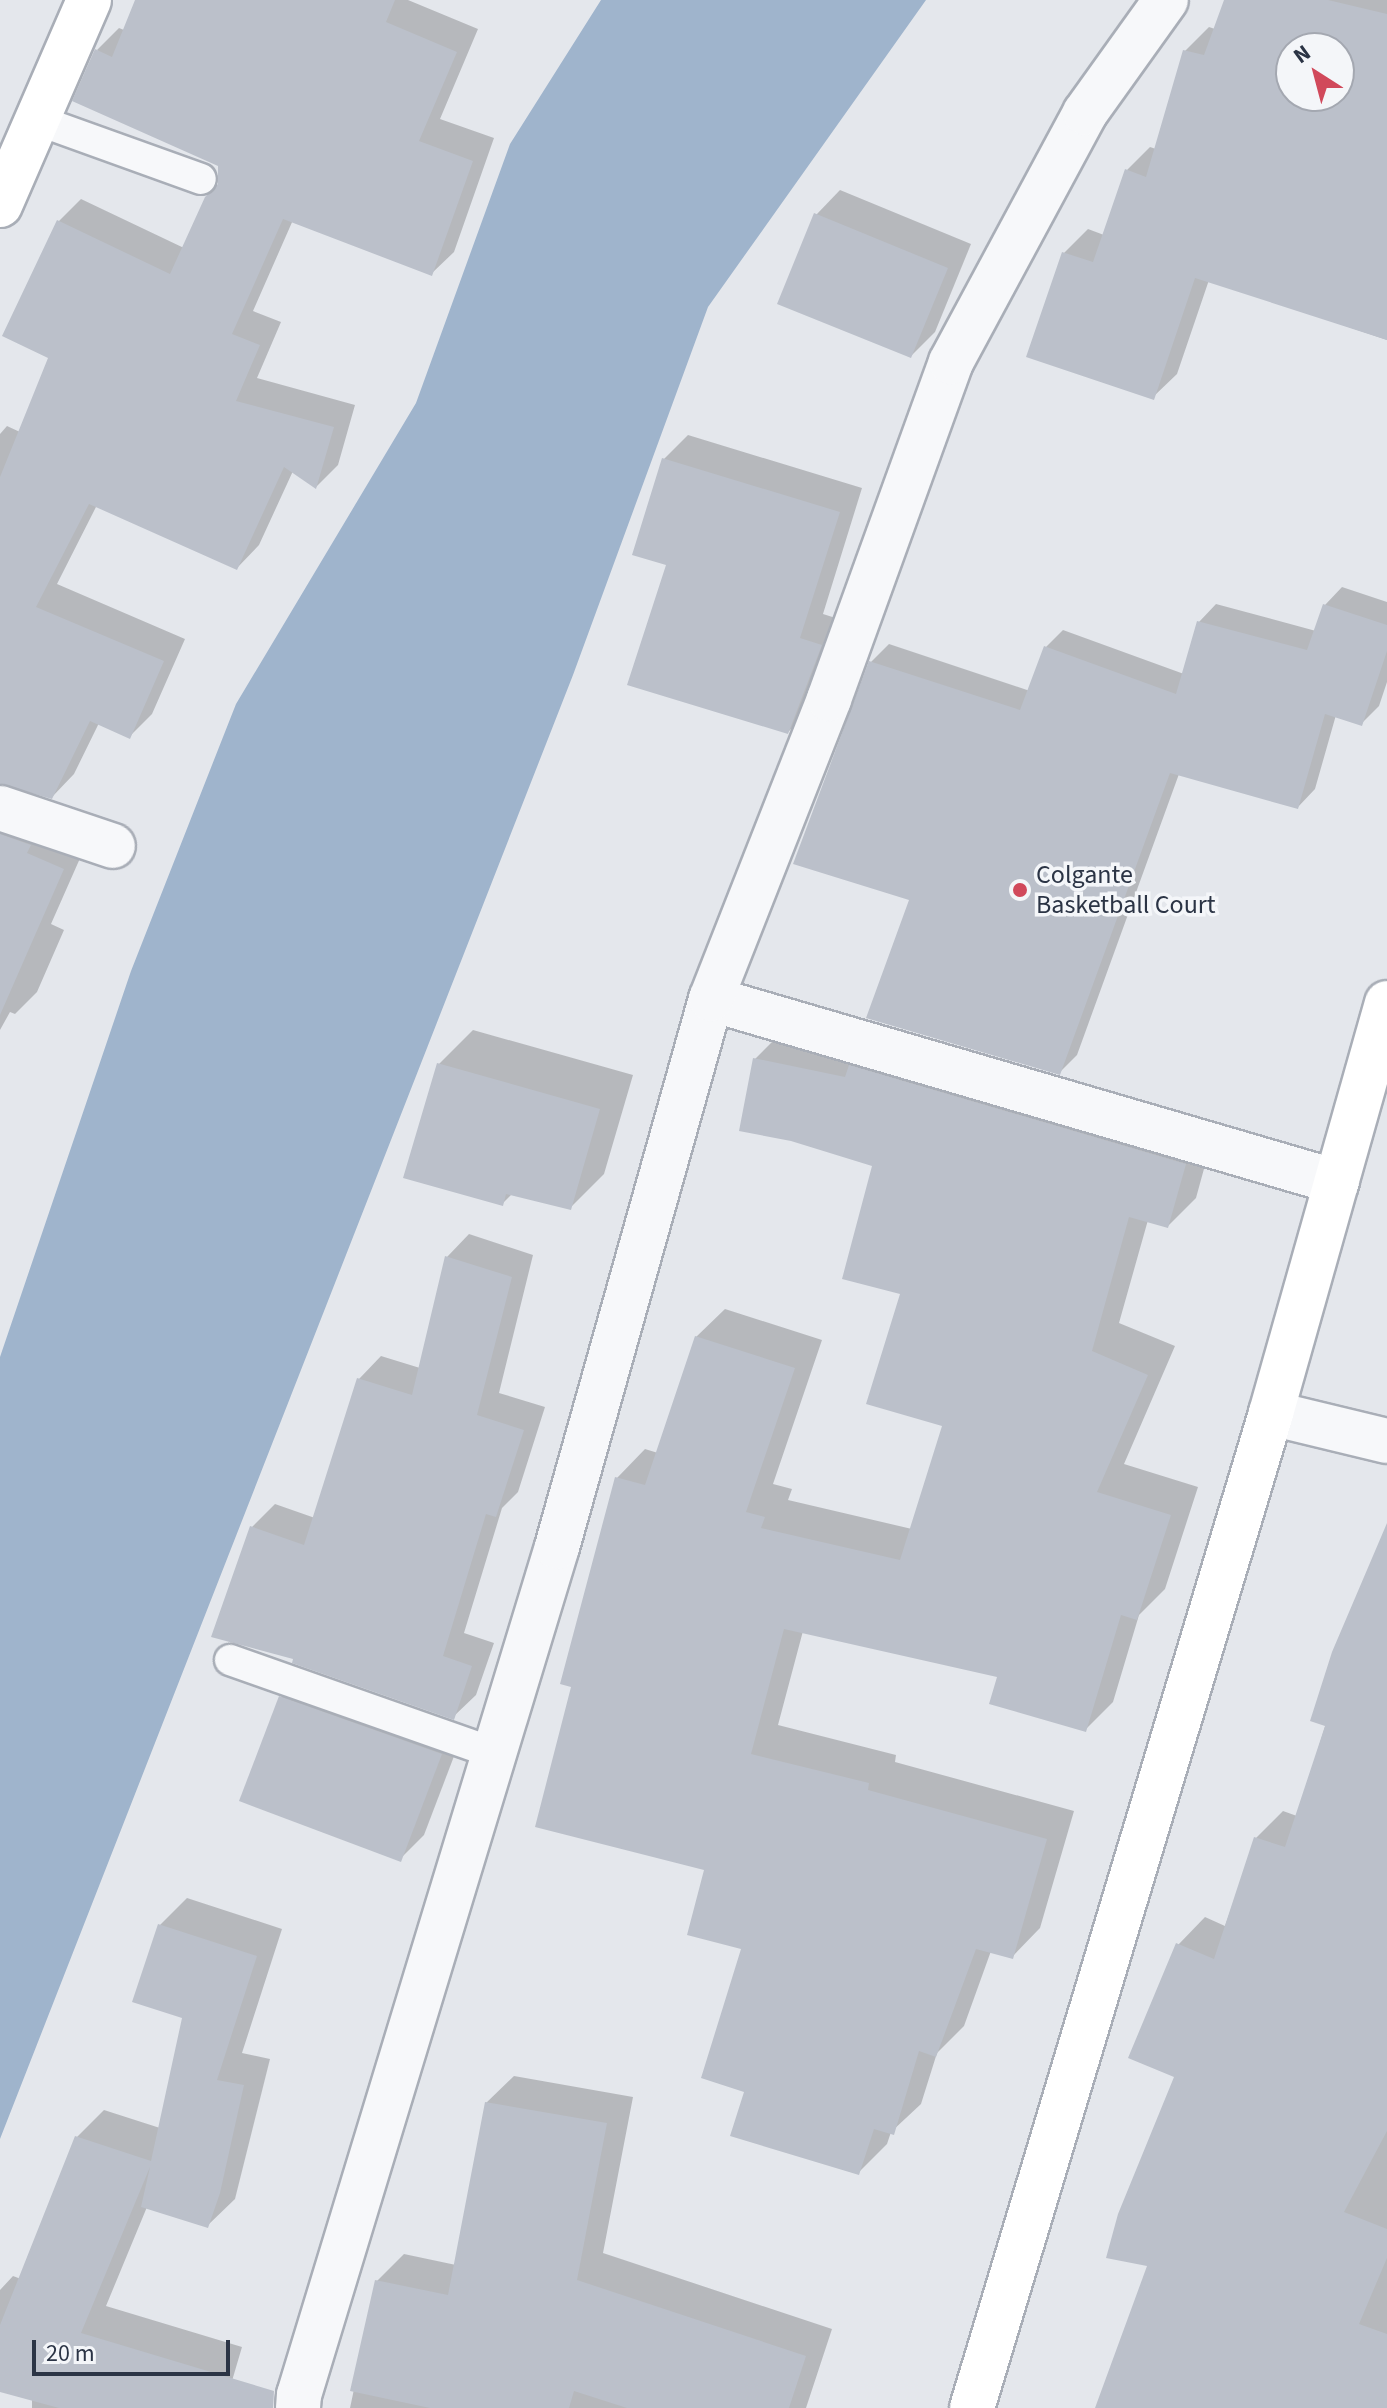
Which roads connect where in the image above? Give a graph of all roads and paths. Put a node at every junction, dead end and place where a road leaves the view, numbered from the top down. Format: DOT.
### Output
graph roads {
  1 [pos="89,0"];
  2 [pos="1166,0"];
  3 [pos="37,120"];
  4 [pos="201,179"];
  5 [pos="0,205"];
  6 [pos="0,808"];
  7 [pos="113,846"];
  8 [pos="711,999"];
  9 [pos="1385,1018"];
  10 [pos="1337,1182"];
  11 [pos="1271,1413"];
  12 [pos="1387,1441"];
  13 [pos="230,1660"];
  14 [pos="494,1753"];
  15 [pos="298,2408"];
  16 [pos="972,2408"];
  1 -- 3 [label="main road"];
  2 -- 8 [label="street"];
  3 -- 4 [label="lane"];
  3 -- 5 [label="main road"];
  6 -- 7 [label="street"];
  8 -- 10 [label="street"];
  8 -- 14 [label="street"];
  9 -- 10 [label="main road"];
  10 -- 11 [label="main road"];
  11 -- 12 [label="street"];
  11 -- 16 [label="main road"];
  13 -- 14 [label="lane"];
  14 -- 15 [label="street"];
}
